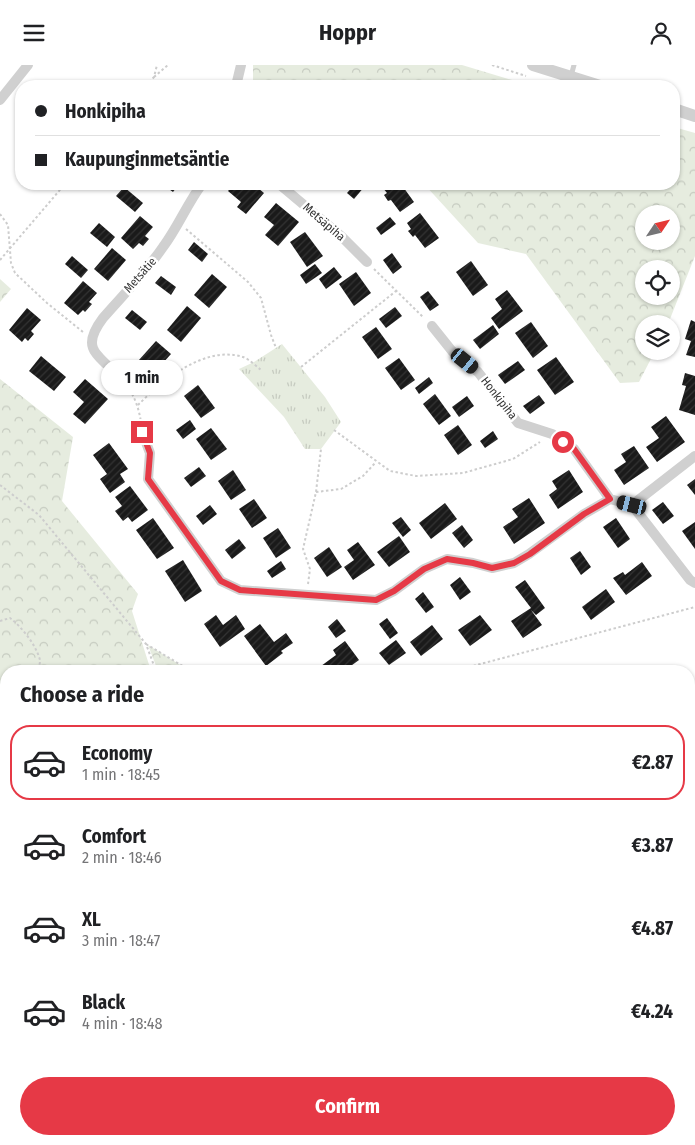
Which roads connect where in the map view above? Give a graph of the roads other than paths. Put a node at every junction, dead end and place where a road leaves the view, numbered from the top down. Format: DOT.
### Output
graph roads {
  1 [pos="28,65"];
  2 [pos="241,65"];
  3 [pos="538,66"];
  4 [pos="573,71"];
  5 [pos="16,80"];
  6 [pos="237,80"];
  7 [pos="589,80"];
  8 [pos="15,81"];
  9 [pos="0,99"];
  10 [pos="680,111"];
  11 [pos="695,116"];
  12 [pos="197,190"];
  13 [pos="286,190"];
  14 [pos="367,262"];
  15 [pos="432,326"];
  16 [pos="106,364"];
  17 [pos="142,432"];
  18 [pos="695,456"];
  19 [pos="610,499"];
  20 [pos="632,505"];
  21 [pos="695,583"];
  1 -- 5 [label="street"];
  2 -- 6 [label="street"];
  3 -- 4 [label="street"];
  4 -- 7 [label="street"];
  8 -- 9 [label="street"];
  10 -- 11 [label="street"];
  12 -- 16 [label="street, Metsätie"];
  13 -- 14 [label="street, Metsäpiha"];
  15 -- 19 [label="street, Honkipiha"];
  17 -- 19 [label="street"];
  18 -- 20 [label="street"];
  19 -- 20 [label="street"];
  20 -- 21 [label="street"];
}
